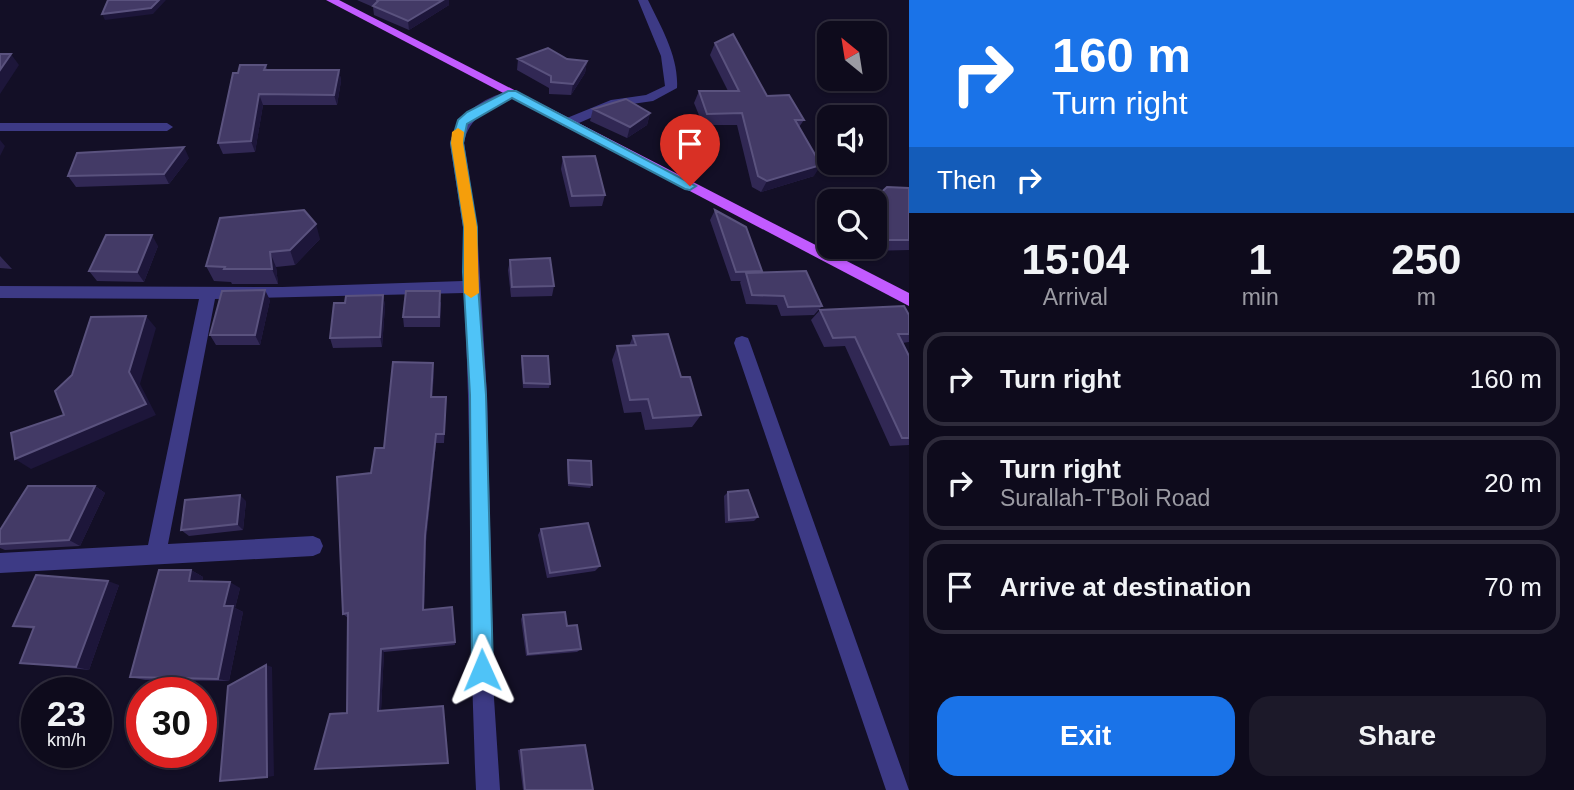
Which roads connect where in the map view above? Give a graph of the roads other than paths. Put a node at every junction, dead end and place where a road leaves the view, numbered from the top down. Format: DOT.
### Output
graph roads {
  1 [pos="331,0"];
  2 [pos="643,0"];
  3 [pos="512,94"];
  4 [pos="567,123"];
  5 [pos="0,127"];
  6 [pos="167,127"];
  7 [pos="471,288"];
  8 [pos="0,292"];
  9 [pos="208,292"];
  10 [pos="909,300"];
  11 [pos="742,343"];
  12 [pos="313,546"];
  13 [pos="156,556"];
  14 [pos="0,563"];
  15 [pos="488,790"];
  16 [pos="898,790"];
  1 -- 3 [label="main road"];
  2 -- 4 [label="street"];
  3 -- 4 [label="main road"];
  3 -- 7 [label="street"];
  4 -- 10 [label="main road"];
  5 -- 6 [label="street"];
  7 -- 9 [label="street"];
  7 -- 15 [label="street"];
  8 -- 9 [label="street"];
  9 -- 13 [label="street"];
  11 -- 16 [label="street"];
  12 -- 13 [label="street"];
  13 -- 14 [label="street"];
}
